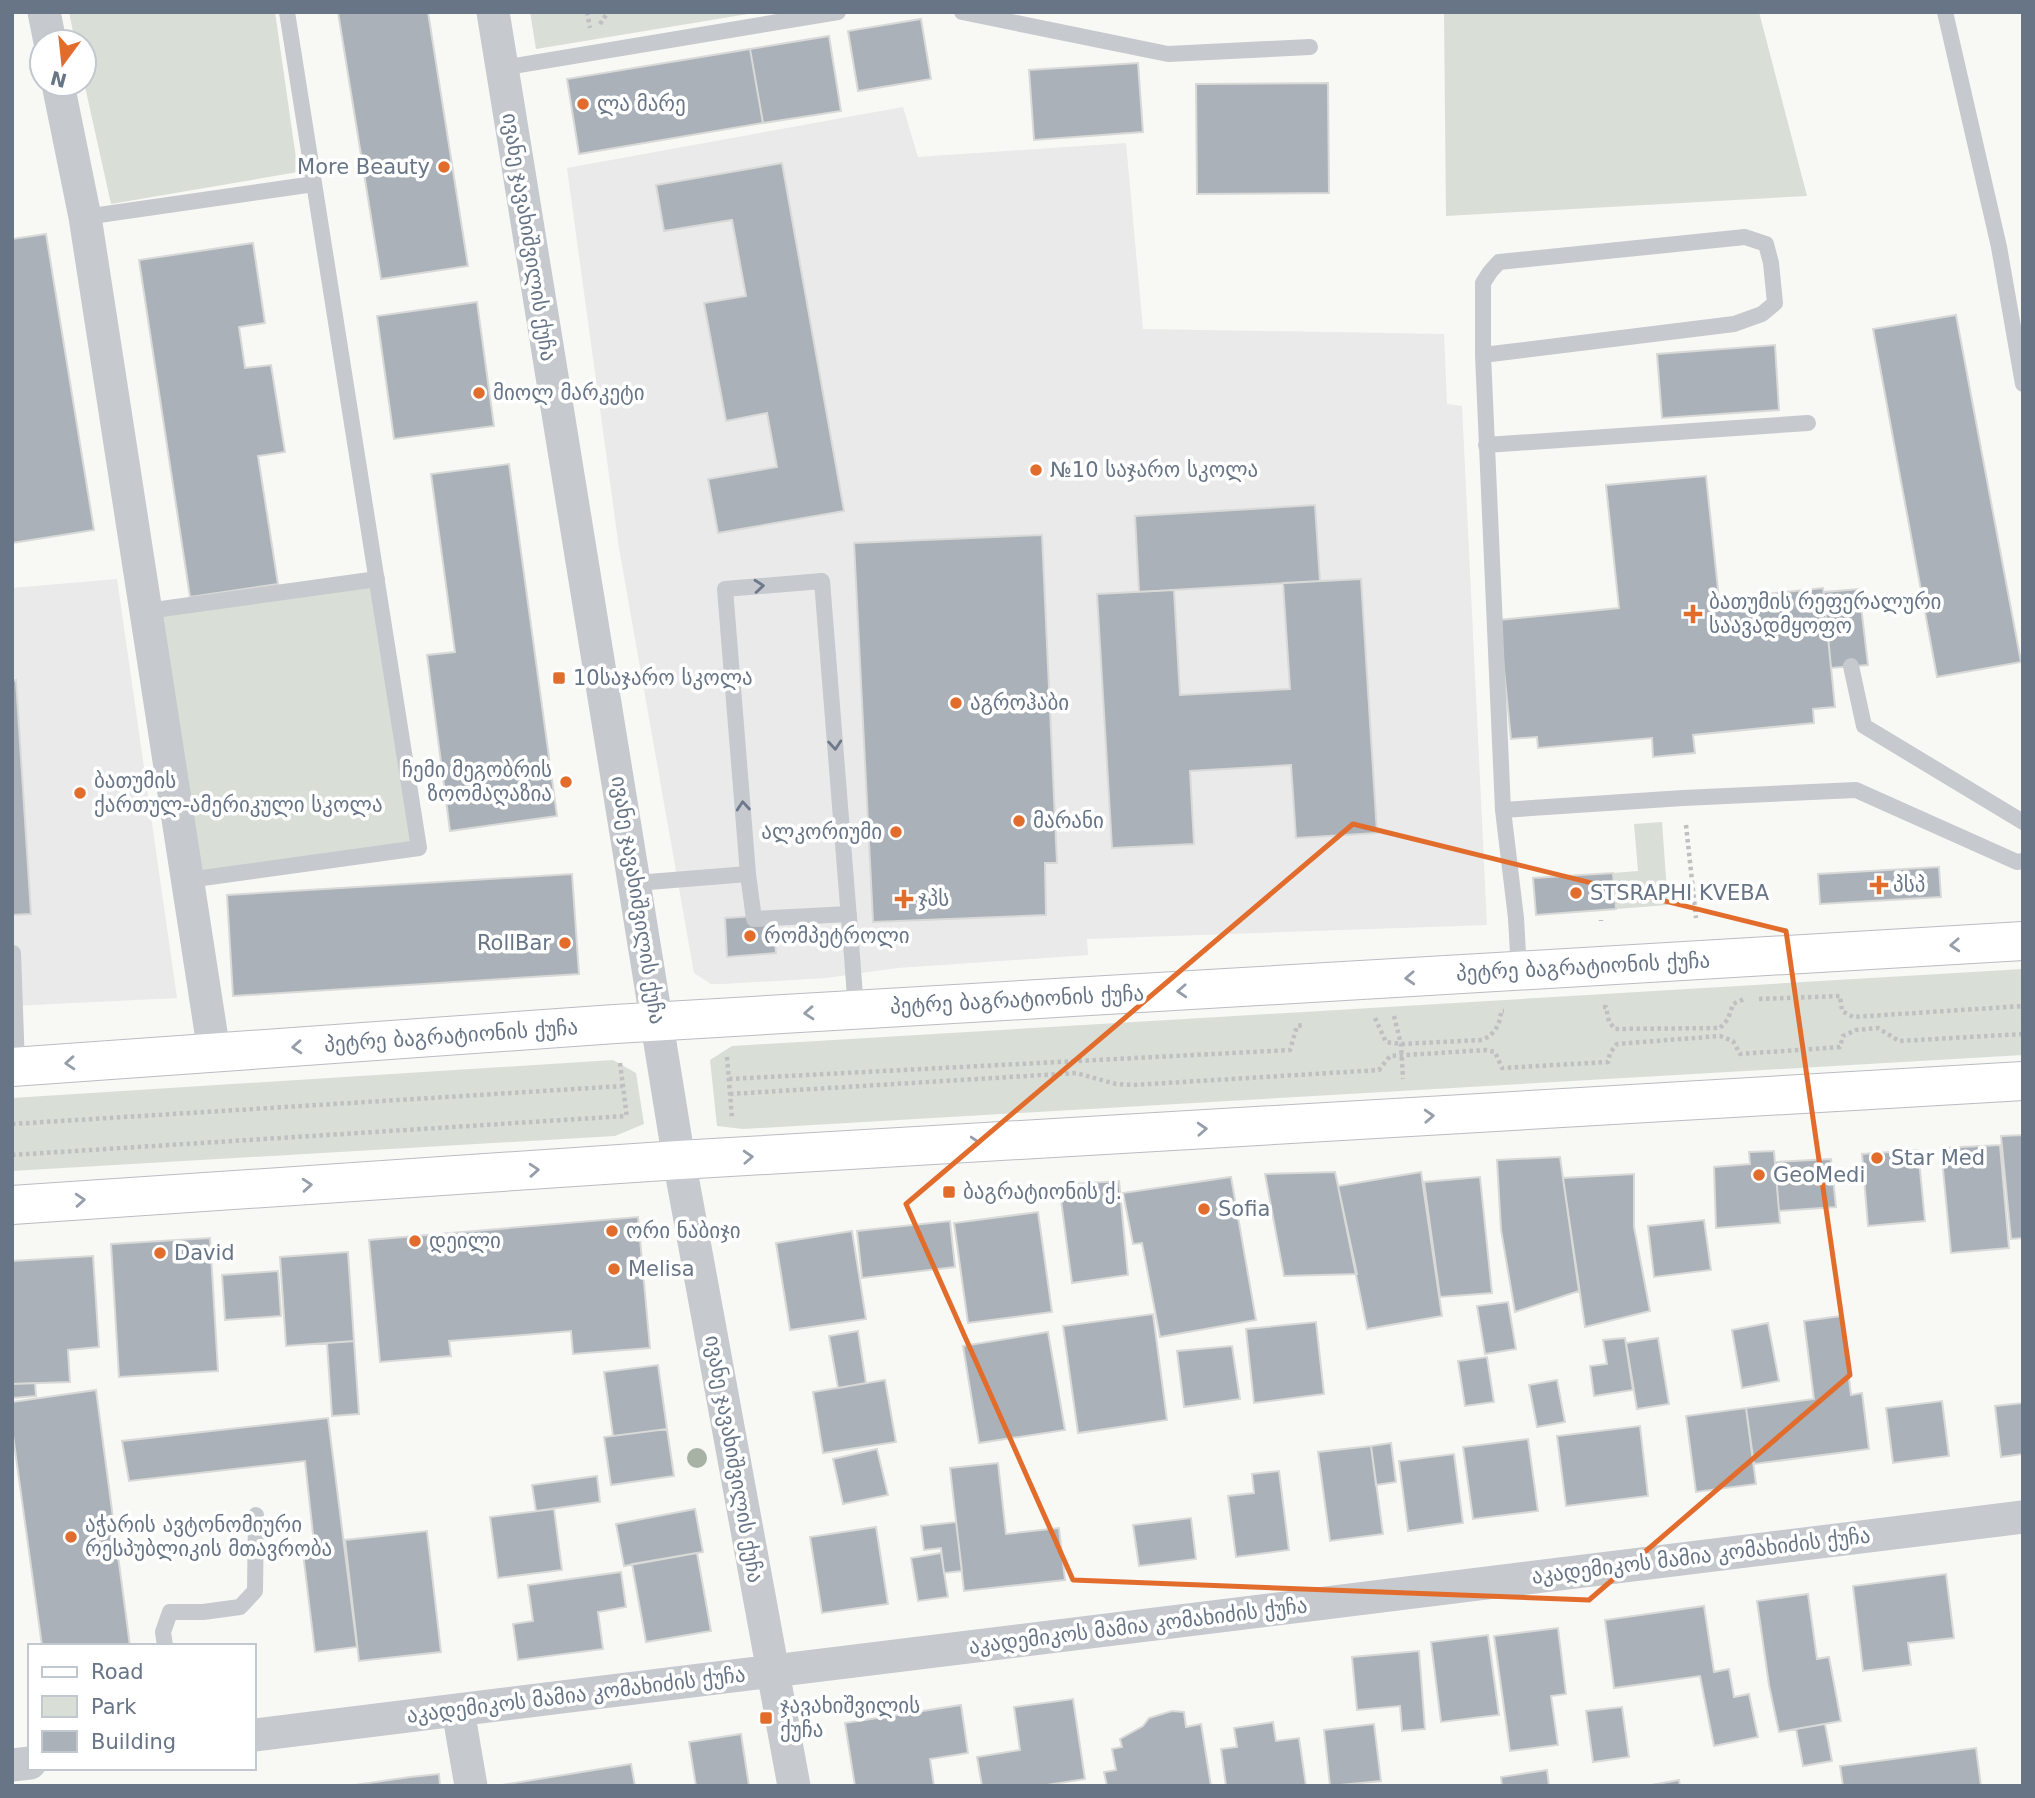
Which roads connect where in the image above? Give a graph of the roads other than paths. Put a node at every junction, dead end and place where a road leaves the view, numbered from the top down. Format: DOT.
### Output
graph roads {
  1 [pos="287,12"];
  2 [pos="493,12"];
  3 [pos="838,12"];
  4 [pos="962,12"];
  5 [pos="1945,12"];
  6 [pos="807,15"];
  7 [pos="1310,47"];
  8 [pos="502,68"];
  9 [pos="61,98"];
  10 [pos="314,184"];
  11 [pos="85,217"];
  12 [pos="1483,355"];
  13 [pos="2023,384"];
  14 [pos="1808,423"];
  15 [pos="1486,445"];
  16 [pos="377,579"];
  17 [pos="147,611"];
  18 [pos="1851,666"];
  19 [pos="1503,810"];
  20 [pos="2023,822"];
  21 [pos="2023,861"];
  22 [pos="748,874"];
  23 [pos="188,880"];
  24 [pos="635,883"];
  25 [pos="849,914"];
  26 [pos="2023,941"];
  27 [pos="13,953"];
  28 [pos="1519,971"];
  29 [pos="856,1010"];
  30 [pos="658,1021"];
  31 [pos="214,1052"];
  32 [pos="15,1066"];
  33 [pos="2023,1081"];
  34 [pos="680,1160"];
  35 [pos="12,1205"];
  36 [pos="256,1515"];
  37 [pos="2023,1517"];
  38 [pos="165,1644"];
  39 [pos="773,1671"];
  40 [pos="458,1710"];
  41 [pos="256,1735"];
  42 [pos="471,1786"];
  43 [pos="794,1786"];
  1 -- 10 [label="lane"];
  2 -- 8 [label="street, ივანე ჯავახიშვილის ქუჩა"];
  3 -- 6 [label="lane"];
  4 -- 7 [label="lane"];
  5 -- 13 [label="lane"];
  6 -- 8 [label="lane"];
  8 -- 24 [label="street, ივანე ჯავახიშვილის ქუჩა"];
  9 -- 11 [label="street"];
  10 -- 11 [label="lane"];
  10 -- 16 [label="lane"];
  11 -- 17 [label="street"];
  12 -- 12 [label="lane"];
  12 -- 15 [label="lane"];
  14 -- 15 [label="lane"];
  15 -- 19 [label="lane"];
  16 -- 17 [label="lane"];
  16 -- 23 [label="lane"];
  17 -- 23 [label="street"];
  18 -- 20 [label="lane"];
  19 -- 21 [label="lane"];
  19 -- 28 [label="lane"];
  22 -- 24 [label="lane"];
  22 -- 25 [label="lane"];
  22 -- 25 [label="lane, one-way"];
  23 -- 31 [label="street"];
  24 -- 30 [label="street, ივანე ჯავახიშვილის ქუჩა"];
  25 -- 29 [label="lane"];
  26 -- 28 [label="main road, პეტრე ბაგრატიონის ქუჩა, one-way"];
  27 -- 32 [label="lane"];
  28 -- 29 [label="main road, პეტრე ბაგრატიონის ქუჩა, one-way"];
  29 -- 30 [label="main road, პეტრე ბაგრატიონის ქუჩა, one-way"];
  30 -- 31 [label="main road, პეტრე ბაგრატიონის ქუჩა, one-way"];
  30 -- 34 [label="street, ივანე ჯავახიშვილის ქუჩა"];
  31 -- 32 [label="main road, პეტრე ბაგრატიონის ქუჩა, one-way"];
  34 -- 33 [label="main road, one-way"];
  35 -- 34 [label="main road, one-way"];
  34 -- 39 [label="street, ივანე ჯავახიშვილის ქუჩა"];
  36 -- 38 [label="lane"];
  37 -- 39 [label="street, აკადემიკოს მამია კომახიძის ქუჩა"];
  39 -- 40 [label="street, აკადემიკოს მამია კომახიძის ქუჩა"];
  39 -- 43 [label="street, ივანე ჯავახიშვილის ქუჩა"];
  40 -- 41 [label="street, აკადემიკოს მამია კომახიძის ქუჩა"];
  40 -- 42 [label="street"];
}
